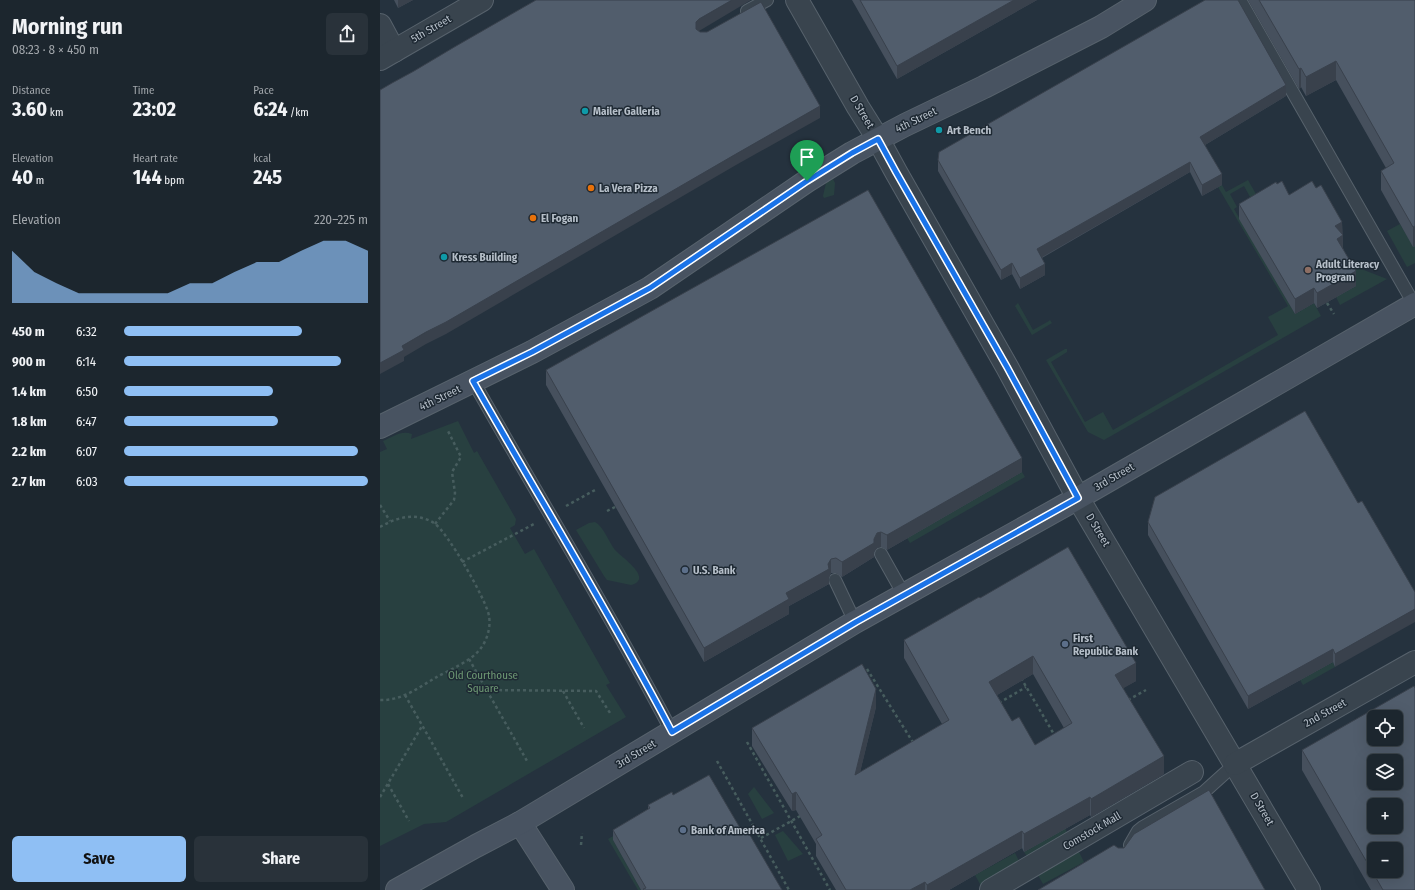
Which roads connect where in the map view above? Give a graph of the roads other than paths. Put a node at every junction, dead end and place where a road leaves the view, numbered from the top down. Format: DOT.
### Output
graph roads {
  1 [pos="482,0"];
  2 [pos="767,0"];
  3 [pos="796,0"];
  4 [pos="1145,0"];
  5 [pos="1240,0"];
  6 [pos="736,18"];
  7 [pos="380,25"];
  8 [pos="387,55"];
  9 [pos="878,139"];
  10 [pos="1415,304"];
  11 [pos="473,381"];
  12 [pos="380,427"];
  13 [pos="1078,498"];
  14 [pos="880,554"];
  15 [pos="835,580"];
  16 [pos="904,595"];
  17 [pos="856,622"];
  18 [pos="1415,662"];
  19 [pos="672,732"];
  20 [pos="1235,764"];
  21 [pos="1192,772"];
  22 [pos="520,823"];
  23 [pos="1124,854"];
  24 [pos="397,890"];
  25 [pos="563,890"];
  26 [pos="991,890"];
  27 [pos="1309,890"];
  1 -- 8 [label="street, 5th Street"];
  2 -- 6 [label="lane"];
  3 -- 9 [label="street, D Street"];
  4 -- 9 [label="main road, 4th Street"];
  5 -- 10 [label="lane"];
  7 -- 8 [label="street"];
  9 -- 11 [label="main road, 4th Street"];
  9 -- 13 [label="street, D Street"];
  10 -- 13 [label="main road, 3rd Street"];
  11 -- 12 [label="main road, 4th Street"];
  11 -- 19 [label="lane"];
  13 -- 16 [label="main road, 3rd Street"];
  13 -- 20 [label="street, D Street"];
  14 -- 16 [label="lane"];
  15 -- 17 [label="lane"];
  16 -- 17 [label="main road, 3rd Street"];
  17 -- 19 [label="main road, 3rd Street"];
  18 -- 20 [label="street, 2nd Street"];
  19 -- 22 [label="main road, 3rd Street"];
  20 -- 23 [label="lane"];
  20 -- 27 [label="street, D Street"];
  21 -- 26 [label="street, Comstock Mall"];
  22 -- 24 [label="main road, 3rd Street"];
  22 -- 25 [label="main road"];
}
